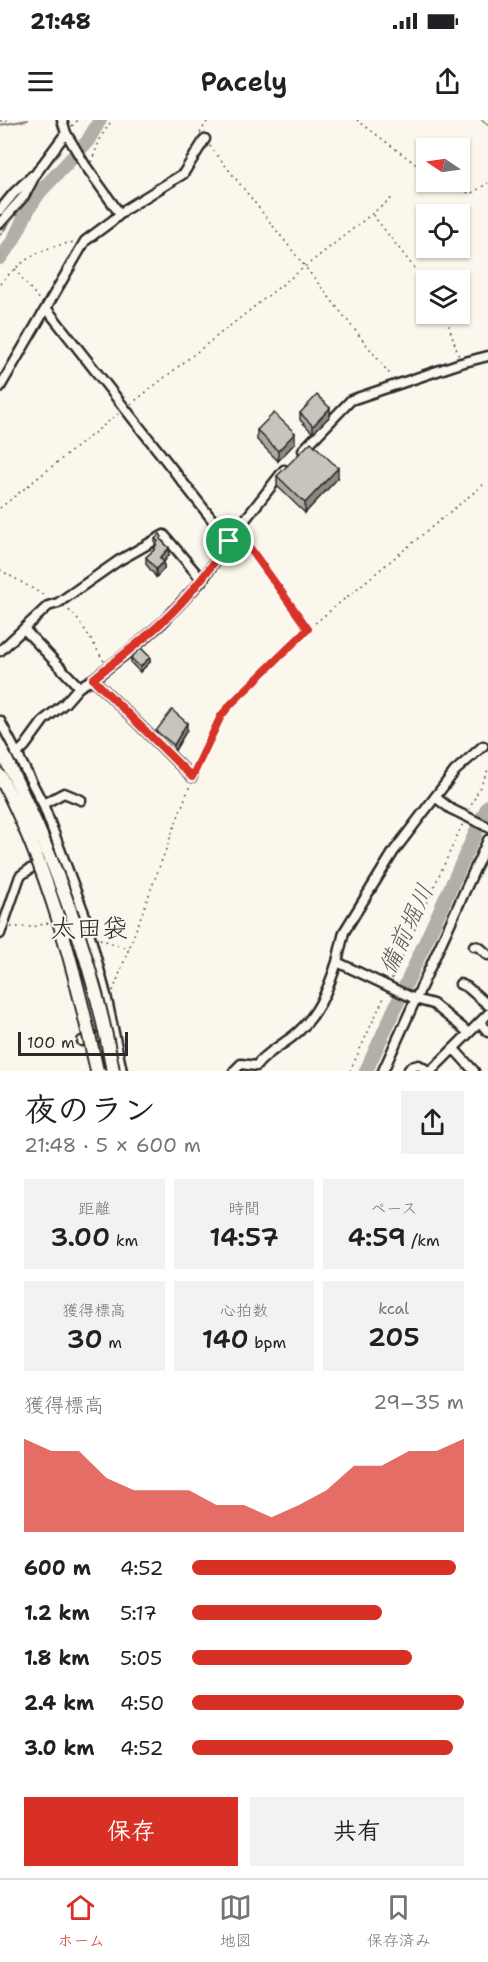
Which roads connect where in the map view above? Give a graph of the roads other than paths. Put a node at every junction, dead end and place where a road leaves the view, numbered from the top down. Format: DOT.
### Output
graph roads {
  1 [pos="62,120"];
  2 [pos="66,133"];
  3 [pos="205,139"];
  4 [pos="37,172"];
  5 [pos="0,210"];
  6 [pos="120,214"];
  7 [pos="0,223"];
  8 [pos="46,308"];
  9 [pos="488,356"];
  10 [pos="0,387"];
  11 [pos="297,456"];
  12 [pos="290,464"];
  13 [pos="229,541"];
  14 [pos="202,580"];
  15 [pos="24,629"];
  16 [pos="0,651"];
  17 [pos="93,679"];
  18 [pos="79,687"];
  19 [pos="0,721"];
  20 [pos="483,746"];
  21 [pos="0,748"];
  22 [pos="18,753"];
  23 [pos="0,771"];
  24 [pos="0,777"];
  25 [pos="192,777"];
  26 [pos="435,797"];
  27 [pos="81,800"];
  28 [pos="44,806"];
  29 [pos="488,827"];
  30 [pos="488,840"];
  31 [pos="23,851"];
  32 [pos="30,869"];
  33 [pos="2,930"];
  34 [pos="474,946"];
  35 [pos="488,956"];
  36 [pos="337,962"];
  37 [pos="460,984"];
  38 [pos="415,999"];
  39 [pos="488,1005"];
  40 [pos="488,1014"];
  41 [pos="480,1022"];
  42 [pos="488,1032"];
  43 [pos="115,1033"];
  44 [pos="469,1033"];
  45 [pos="82,1041"];
  46 [pos="454,1049"];
  47 [pos="257,1069"];
  48 [pos="97,1071"];
  49 [pos="112,1071"];
  50 [pos="122,1071"];
  51 [pos="234,1071"];
  52 [pos="383,1071"];
  53 [pos="408,1071"];
  54 [pos="430,1071"];
  55 [pos="474,1071"];
  1 -- 2 [label="street"];
  2 -- 4 [label="street"];
  2 -- 6 [label="street"];
  3 -- 6 [label="street"];
  4 -- 5 [label="street"];
  4 -- 7 [label="street"];
  6 -- 8 [label="street"];
  8 -- 10 [label="street"];
  8 -- 13 [label="street"];
  9 -- 11 [label="street"];
  12 -- 13 [label="street"];
  13 -- 14 [label="street"];
  14 -- 15 [label="street"];
  14 -- 17 [label="street"];
  15 -- 16 [label="street"];
  15 -- 18 [label="street"];
  17 -- 18 [label="street"];
  17 -- 25 [label="street"];
  18 -- 22 [label="street"];
  19 -- 22 [label="street"];
  20 -- 26 [label="street"];
  21 -- 49 [label="highway, bridge"];
  22 -- 23 [label="street"];
  22 -- 28 [label="street"];
  24 -- 48 [label="highway, bridge"];
  26 -- 29 [label="street"];
  26 -- 36 [label="street"];
  27 -- 28 [label="street"];
  28 -- 31 [label="street"];
  28 -- 43 [label="street"];
  30 -- 38 [label="street"];
  32 -- 33 [label="street"];
  34 -- 35 [label="street"];
  36 -- 38 [label="street"];
  36 -- 47 [label="street"];
  37 -- 39 [label="street"];
  38 -- 44 [label="street"];
  38 -- 52 [label="street"];
  40 -- 41 [label="street"];
  41 -- 42 [label="street"];
  41 -- 44 [label="street"];
  43 -- 45 [label="street"];
  43 -- 50 [label="street"];
  44 -- 46 [label="street"];
  46 -- 54 [label="street"];
  46 -- 55 [label="street"];
  47 -- 51 [label="street"];
  53 -- 54 [label="street"];
}
